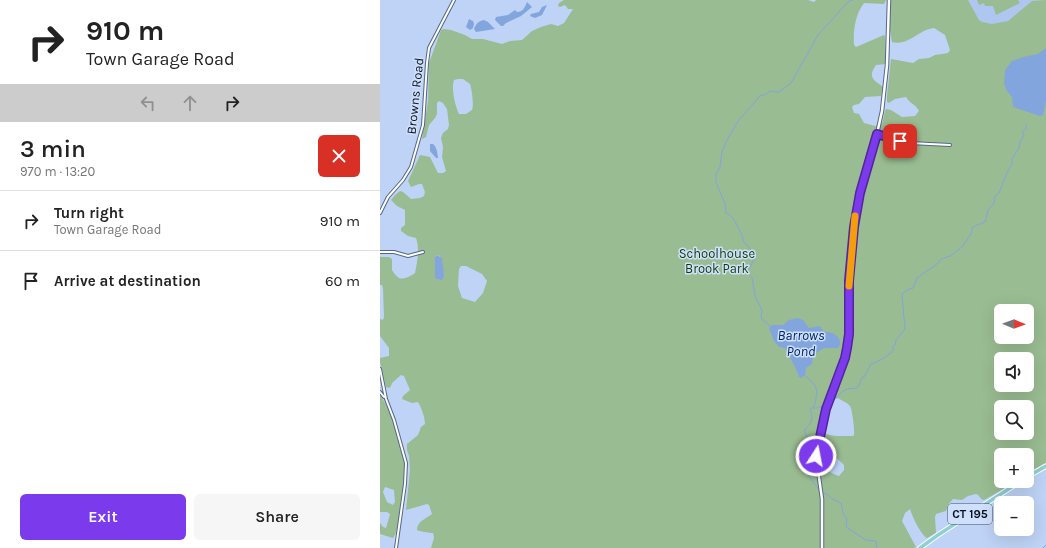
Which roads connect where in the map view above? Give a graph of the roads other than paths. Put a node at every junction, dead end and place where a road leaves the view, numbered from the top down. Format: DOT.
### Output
graph roads {
  1 [pos="454,0"];
  2 [pos="889,0"];
  3 [pos="877,134"];
  4 [pos="950,145"];
  5 [pos="380,213"];
  6 [pos="380,252"];
  7 [pos="423,252"];
  8 [pos="380,369"];
  9 [pos="380,392"];
  10 [pos="386,399"];
  11 [pos="1046,466"];
  12 [pos="1034,473"];
  13 [pos="1010,488"];
  14 [pos="396,548"];
  15 [pos="822,548"];
  16 [pos="920,548"];
  1 -- 5 [label="street, Browns Road"];
  2 -- 3 [label="street"];
  3 -- 4 [label="street"];
  3 -- 15 [label="street"];
  6 -- 7 [label="street"];
  8 -- 10 [label="street"];
  9 -- 10 [label="street"];
  10 -- 14 [label="street"];
  11 -- 12 [label="main road"];
  13 -- 16 [label="main road, CT 195"];
}
